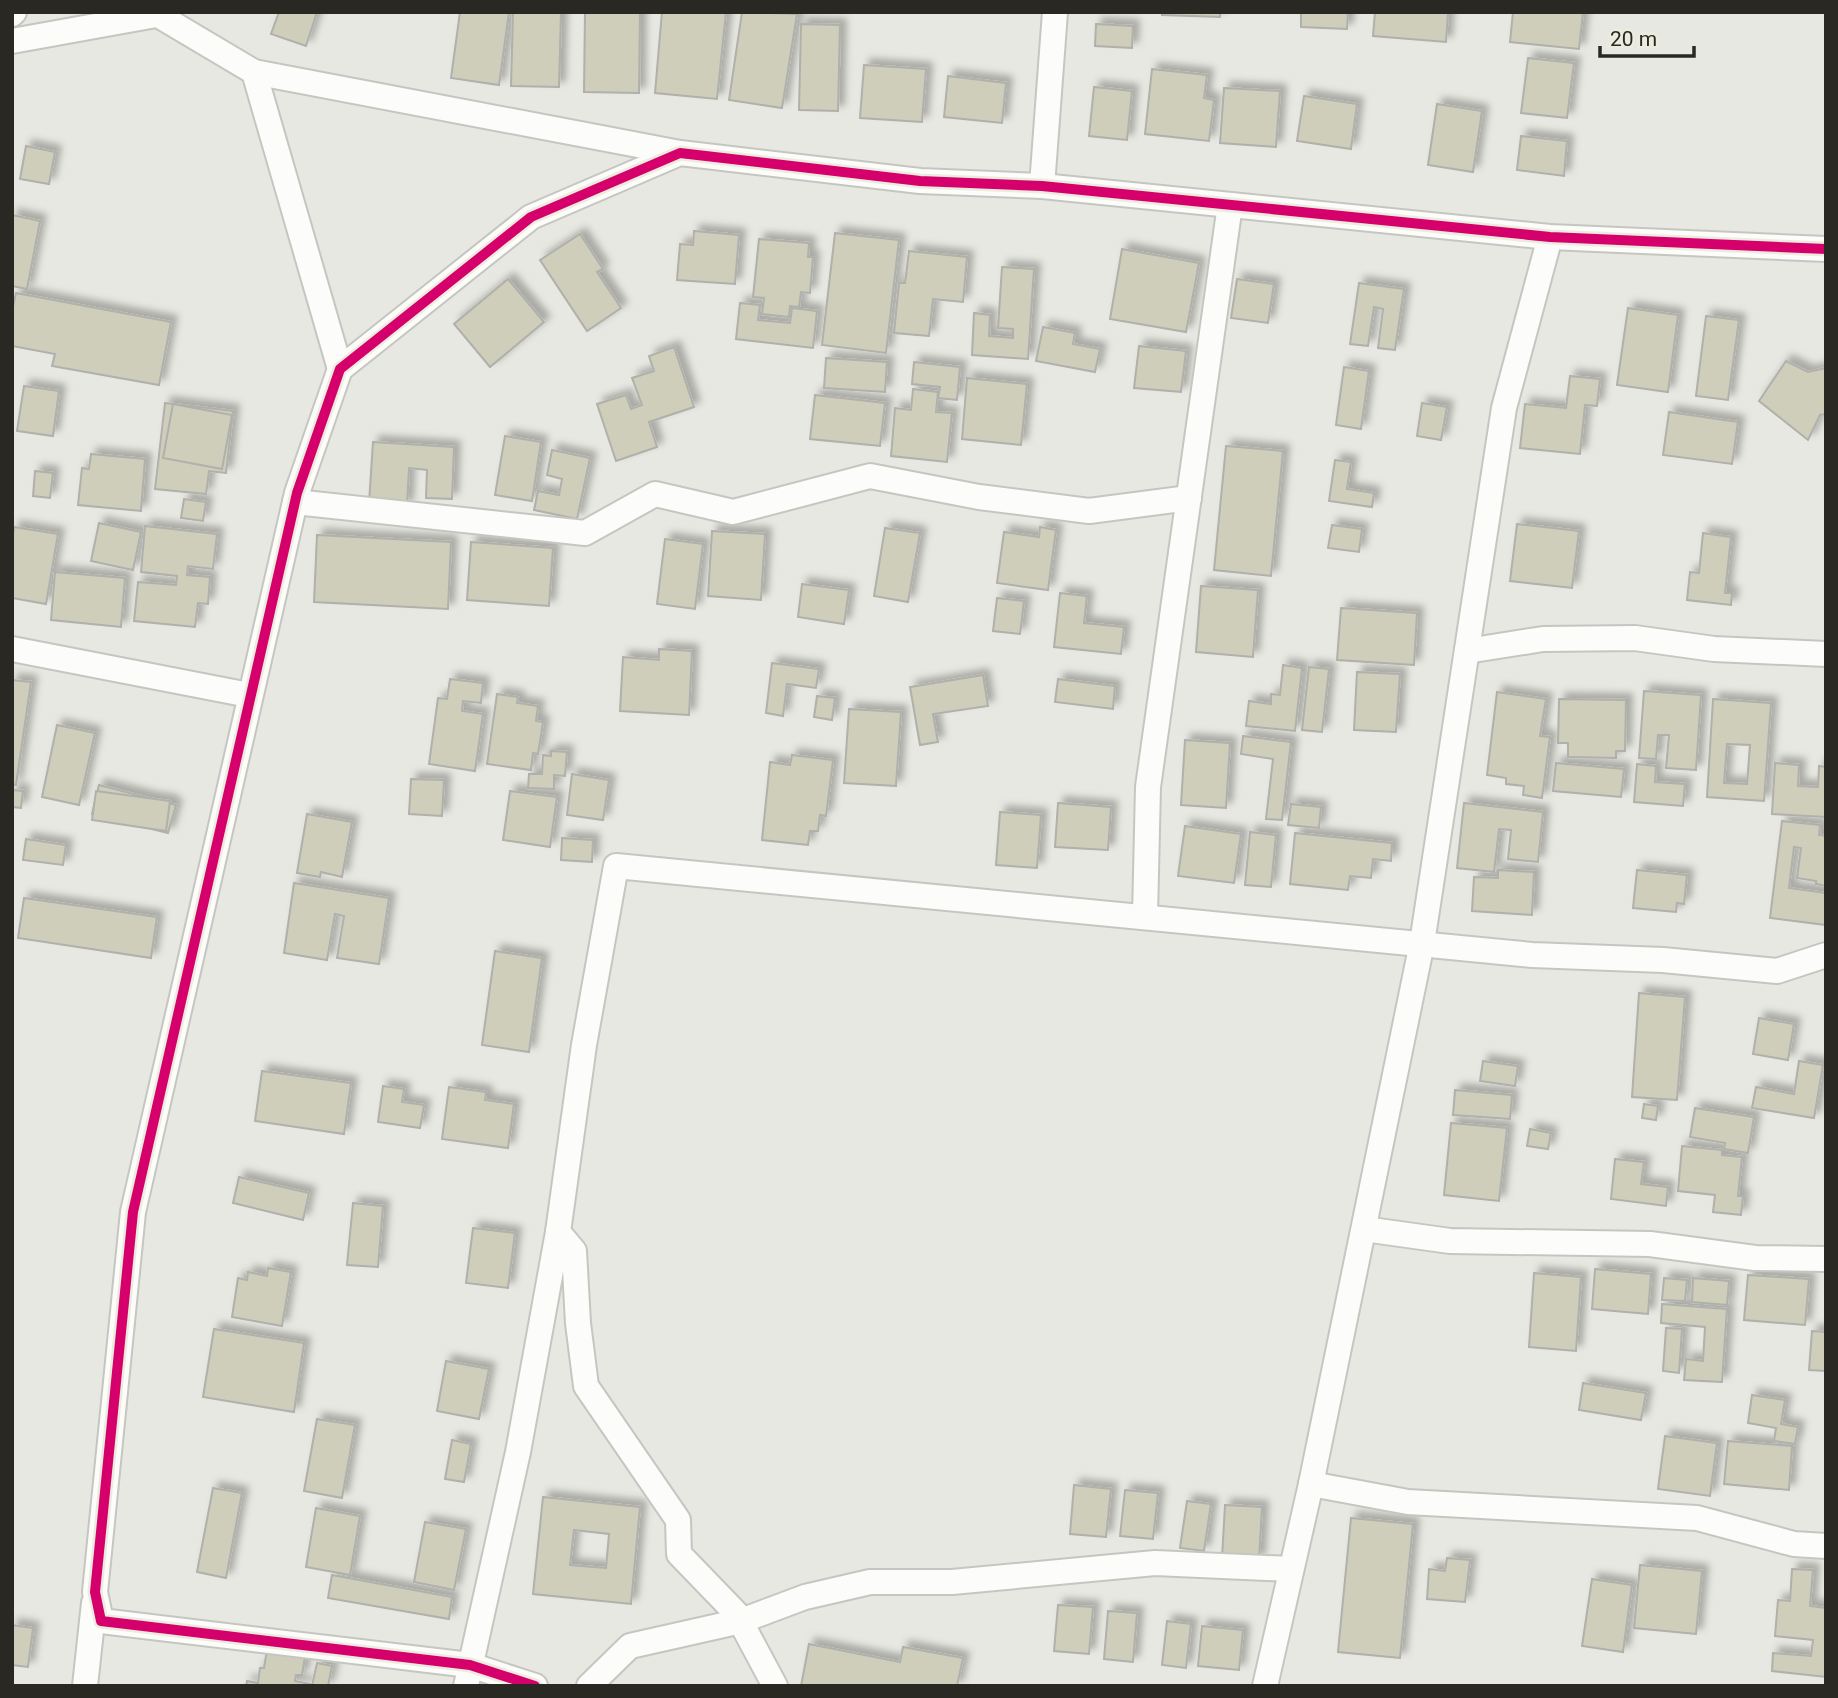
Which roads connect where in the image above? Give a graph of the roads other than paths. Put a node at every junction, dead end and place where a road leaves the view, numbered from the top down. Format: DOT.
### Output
graph roads {
  1 [pos="1055,12"];
  2 [pos="154,14"];
  3 [pos="12,41"];
  4 [pos="254,72"];
  5 [pos="680,153"];
  6 [pos="1042,186"];
  7 [pos="1230,205"];
  8 [pos="1550,237"];
  9 [pos="1826,249"];
  10 [pos="340,369"];
  11 [pos="1189,498"];
  12 [pos="295,502"];
  13 [pos="12,649"];
  14 [pos="1467,651"];
  15 [pos="1826,654"];
  16 [pos="249,695"];
  17 [pos="1145,916"];
  18 [pos="1422,943"];
  19 [pos="1826,955"];
  20 [pos="1364,1229"];
  21 [pos="558,1231"];
  22 [pos="1826,1259"];
  23 [pos="1311,1483"];
  24 [pos="1826,1546"];
  25 [pos="1292,1569"];
  26 [pos="95,1592"];
  27 [pos="741,1621"];
  28 [pos="468,1676"];
  29 [pos="85,1686"];
  30 [pos="535,1686"];
  31 [pos="589,1686"];
  32 [pos="775,1686"];
  33 [pos="1265,1686"];
  1 -- 6 [label="street"];
  2 -- 3 [label="street"];
  2 -- 4 [label="street"];
  4 -- 5 [label="street"];
  4 -- 10 [label="street"];
  5 -- 6 [label="street"];
  5 -- 10 [label="street"];
  6 -- 7 [label="street"];
  7 -- 8 [label="street"];
  7 -- 11 [label="street"];
  8 -- 9 [label="street"];
  8 -- 14 [label="street"];
  10 -- 12 [label="street"];
  11 -- 12 [label="street"];
  11 -- 17 [label="street"];
  12 -- 16 [label="street"];
  13 -- 16 [label="street"];
  14 -- 15 [label="street"];
  14 -- 18 [label="street"];
  16 -- 26 [label="street"];
  17 -- 18 [label="street"];
  17 -- 21 [label="street"];
  18 -- 19 [label="street"];
  18 -- 20 [label="street"];
  20 -- 22 [label="street"];
  20 -- 23 [label="street"];
  21 -- 27 [label="street"];
  21 -- 28 [label="street"];
  23 -- 24 [label="street"];
  23 -- 25 [label="street"];
  25 -- 27 [label="street"];
  25 -- 33 [label="street"];
  26 -- 28 [label="street"];
  26 -- 29 [label="street"];
  27 -- 31 [label="street"];
  27 -- 32 [label="street"];
  28 -- 30 [label="street"];
}
